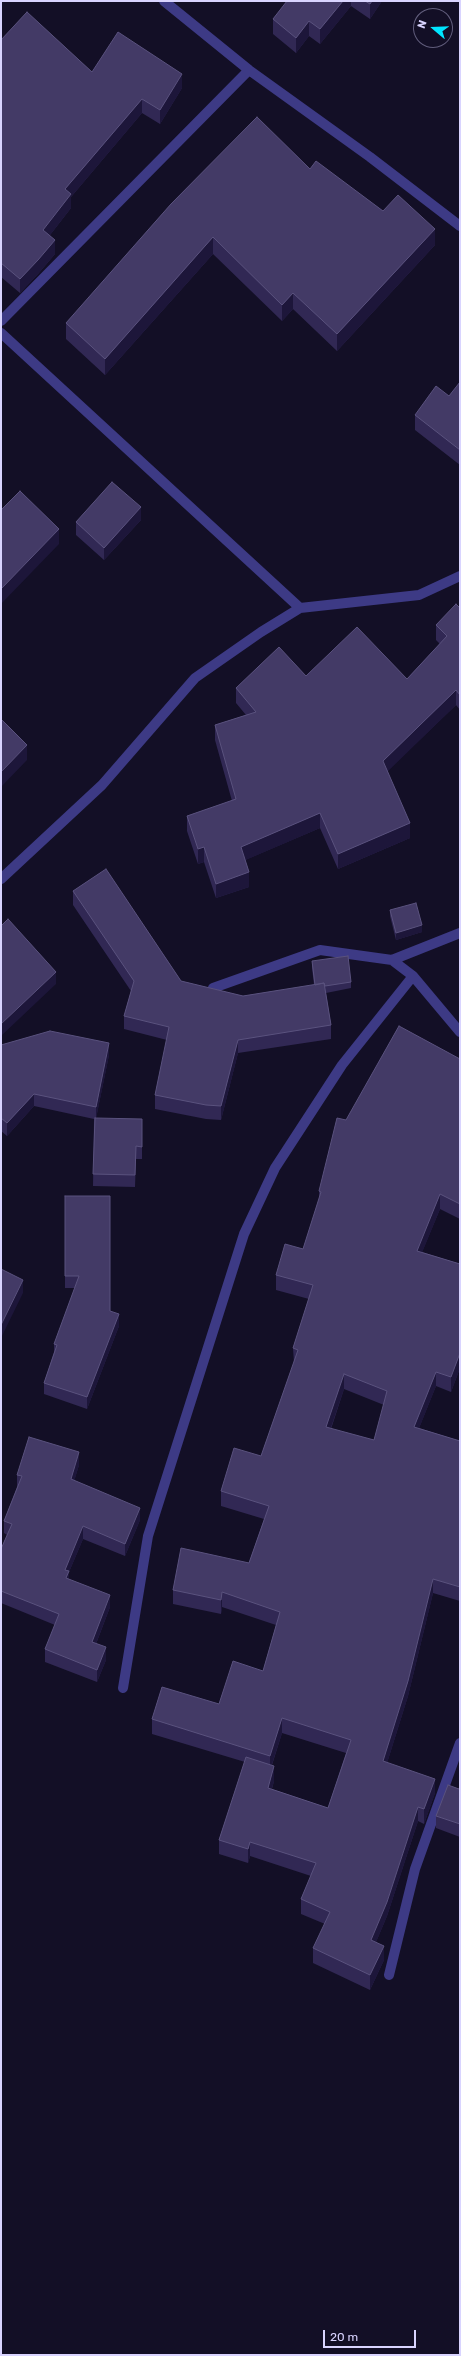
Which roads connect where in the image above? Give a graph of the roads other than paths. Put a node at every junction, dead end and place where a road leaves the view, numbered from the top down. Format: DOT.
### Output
graph roads {
  1 [pos="164,1"];
  2 [pos="249,70"];
  3 [pos="460,226"];
  4 [pos="1,321"];
  5 [pos="1,333"];
  6 [pos="460,576"];
  7 [pos="300,608"];
  8 [pos="1,879"];
  9 [pos="460,933"];
  10 [pos="392,960"];
  11 [pos="413,976"];
  12 [pos="213,988"];
  13 [pos="460,1032"];
  14 [pos="123,1688"];
  15 [pos="460,1743"];
  16 [pos="389,1975"];
  1 -- 2 [label="street"];
  2 -- 3 [label="street"];
  2 -- 4 [label="street"];
  5 -- 7 [label="street"];
  6 -- 7 [label="street"];
  7 -- 8 [label="street"];
  9 -- 10 [label="street"];
  10 -- 11 [label="street"];
  10 -- 12 [label="street"];
  11 -- 13 [label="street"];
  11 -- 14 [label="street"];
  15 -- 16 [label="street"];
}
